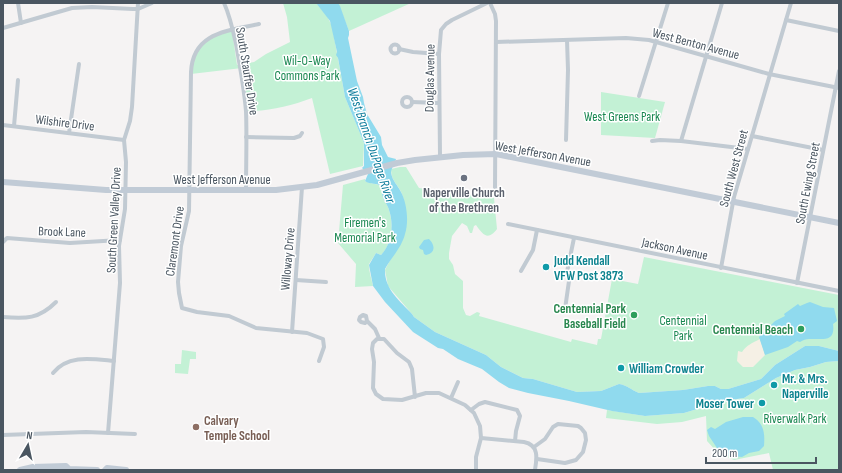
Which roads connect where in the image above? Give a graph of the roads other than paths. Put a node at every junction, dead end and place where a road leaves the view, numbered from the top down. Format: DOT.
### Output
graph roads {
  1 [pos="18,3"];
  2 [pos="138,3"];
  3 [pos="152,3"];
  4 [pos="224,3"];
  5 [pos="489,3"];
  6 [pos="668,3"];
  7 [pos="722,3"];
  8 [pos="791,3"];
  9 [pos="138,9"];
  10 [pos="786,20"];
  11 [pos="22,23"];
  12 [pos="259,24"];
  13 [pos="3,28"];
  14 [pos="232,30"];
  15 [pos="839,31"];
  16 [pos="567,40"];
  17 [pos="496,42"];
  18 [pos="656,42"];
  19 [pos="399,50"];
  20 [pos="439,54"];
  21 [pos="706,56"];
  22 [pos="79,64"];
  23 [pos="839,71"];
  24 [pos="769,74"];
  25 [pos="18,80"];
  26 [pos="837,88"];
  27 [pos="639,96"];
  28 [pos="412,102"];
  29 [pos="439,103"];
  30 [pos="3,125"];
  31 [pos="14,126"];
  32 [pos="69,133"];
  33 [pos="302,133"];
  34 [pos="752,136"];
  35 [pos="246,137"];
  36 [pos="124,140"];
  37 [pos="566,140"];
  38 [pos="652,141"];
  39 [pos="681,141"];
  40 [pos="748,149"];
  41 [pos="824,150"];
  42 [pos="496,154"];
  43 [pos="440,156"];
  44 [pos="3,182"];
  45 [pos="302,187"];
  46 [pos="495,188"];
  47 [pos="126,190"];
  48 [pos="190,190"];
  49 [pos="246,191"];
  50 [pos="733,202"];
  51 [pos="810,217"];
  52 [pos="839,223"];
  53 [pos="508,224"];
  54 [pos="537,230"];
  55 [pos="574,238"];
  56 [pos="120,240"];
  57 [pos="4,241"];
  58 [pos="721,268"];
  59 [pos="521,271"];
  60 [pos="296,280"];
  61 [pos="326,282"];
  62 [pos="797,283"];
  63 [pos="839,291"];
  64 [pos="56,302"];
  65 [pos="573,310"];
  66 [pos="3,317"];
  67 [pos="367,321"];
  68 [pos="292,332"];
  69 [pos="379,338"];
  70 [pos="114,361"];
  71 [pos="319,361"];
  72 [pos="53,373"];
  73 [pos="458,382"];
  74 [pos="414,397"];
  75 [pos="451,398"];
  76 [pos="471,410"];
  77 [pos="108,433"];
  78 [pos="135,434"];
  79 [pos="3,435"];
  80 [pos="481,438"];
  81 [pos="515,441"];
  82 [pos="534,447"];
  83 [pos="537,459"];
  84 [pos="20,470"];
  85 [pos="25,470"];
  86 [pos="71,470"];
  87 [pos="97,470"];
  88 [pos="104,470"];
  89 [pos="126,470"];
  90 [pos="476,470"];
  91 [pos="536,470"];
  1 -- 11 [label="street"];
  2 -- 9 [label="street, South Green Valley Drive"];
  3 -- 9 [label="street"];
  4 -- 14 [label="street, South Stauffer Drive"];
  5 -- 17 [label="street"];
  5 -- 20 [label="street, Douglas Avenue"];
  6 -- 18 [label="street"];
  7 -- 21 [label="street"];
  8 -- 10 [label="street, South West Street"];
  9 -- 11 [label="street"];
  9 -- 36 [label="street, South Green Valley Drive"];
  10 -- 15 [label="street"];
  10 -- 24 [label="street, South West Street"];
  11 -- 13 [label="street"];
  12 -- 14 [label="street, Claremont Drive"];
  14 -- 35 [label="street, South Stauffer Drive"];
  14 -- 48 [label="street, Claremont Drive"];
  16 -- 17 [label="street, West Benton Avenue"];
  16 -- 18 [label="street, West Benton Avenue"];
  16 -- 37 [label="street"];
  17 -- 42 [label="street"];
  18 -- 21 [label="street, West Benton Avenue"];
  18 -- 27 [label="street"];
  19 -- 20 [label="street"];
  20 -- 29 [label="street, Douglas Avenue"];
  21 -- 24 [label="street, West Benton Avenue"];
  21 -- 39 [label="street"];
  22 -- 32 [label="street"];
  23 -- 26 [label="street, South Ewing Street"];
  24 -- 26 [label="street, West Benton Avenue"];
  24 -- 34 [label="street, South West Street"];
  25 -- 31 [label="street"];
  26 -- 41 [label="street, South Ewing Street"];
  28 -- 29 [label="street"];
  29 -- 43 [label="street, Douglas Avenue"];
  30 -- 31 [label="street, Wilshire Drive"];
  31 -- 32 [label="street, Wilshire Drive"];
  32 -- 36 [label="street, Wilshire Drive"];
  33 -- 35 [label="street"];
  34 -- 40 [label="street, South West Street"];
  34 -- 41 [label="street"];
  35 -- 49 [label="street, South Stauffer Drive"];
  36 -- 47 [label="street, South Green Valley Drive"];
  38 -- 39 [label="street"];
  39 -- 40 [label="street"];
  40 -- 50 [label="street, South West Street"];
  41 -- 51 [label="street, South Ewing Street"];
  42 -- 43 [label="street, West Jefferson Avenue"];
  42 -- 46 [label="street"];
  42 -- 50 [label="street, West Jefferson Avenue"];
  43 -- 45 [label="street, West Jefferson Avenue"];
  44 -- 47 [label="street, West Jefferson Avenue"];
  45 -- 49 [label="street, West Jefferson Avenue"];
  45 -- 60 [label="street, Willoway Drive"];
  47 -- 48 [label="street, West Jefferson Avenue"];
  47 -- 56 [label="street, South Green Valley Drive"];
  48 -- 49 [label="street, West Jefferson Avenue"];
  48 -- 68 [label="street, Claremont Drive"];
  50 -- 51 [label="street, West Jefferson Avenue"];
  50 -- 58 [label="street, South West Street"];
  51 -- 52 [label="street, West Jefferson Avenue"];
  51 -- 62 [label="street, South Ewing Street"];
  53 -- 54 [label="street, Jackson Avenue"];
  54 -- 55 [label="street, Jackson Avenue"];
  54 -- 59 [label="street"];
  55 -- 58 [label="street, Jackson Avenue"];
  55 -- 65 [label="street"];
  56 -- 57 [label="street, Brook Lane"];
  56 -- 70 [label="street, South Green Valley Drive"];
  58 -- 62 [label="street, Jackson Avenue"];
  60 -- 61 [label="street"];
  60 -- 68 [label="street, Willoway Drive"];
  62 -- 63 [label="street, Jackson Avenue"];
  64 -- 66 [label="street"];
  67 -- 69 [label="street"];
  68 -- 71 [label="street, Claremont Drive"];
  69 -- 74 [label="street"];
  69 -- 74 [label="street"];
  70 -- 72 [label="street"];
  70 -- 77 [label="street, South Green Valley Drive"];
  73 -- 75 [label="street"];
  74 -- 75 [label="street"];
  75 -- 76 [label="street"];
  76 -- 80 [label="street"];
  76 -- 81 [label="street"];
  77 -- 78 [label="street"];
  77 -- 79 [label="street"];
  80 -- 81 [label="street"];
  80 -- 90 [label="street"];
  81 -- 82 [label="street"];
  82 -- 83 [label="street"];
  82 -- 83 [label="street"];
  83 -- 91 [label="street"];
  84 -- 85 [label="street"];
  85 -- 86 [label="street"];
  86 -- 87 [label="street"];
  88 -- 89 [label="street"];
}
